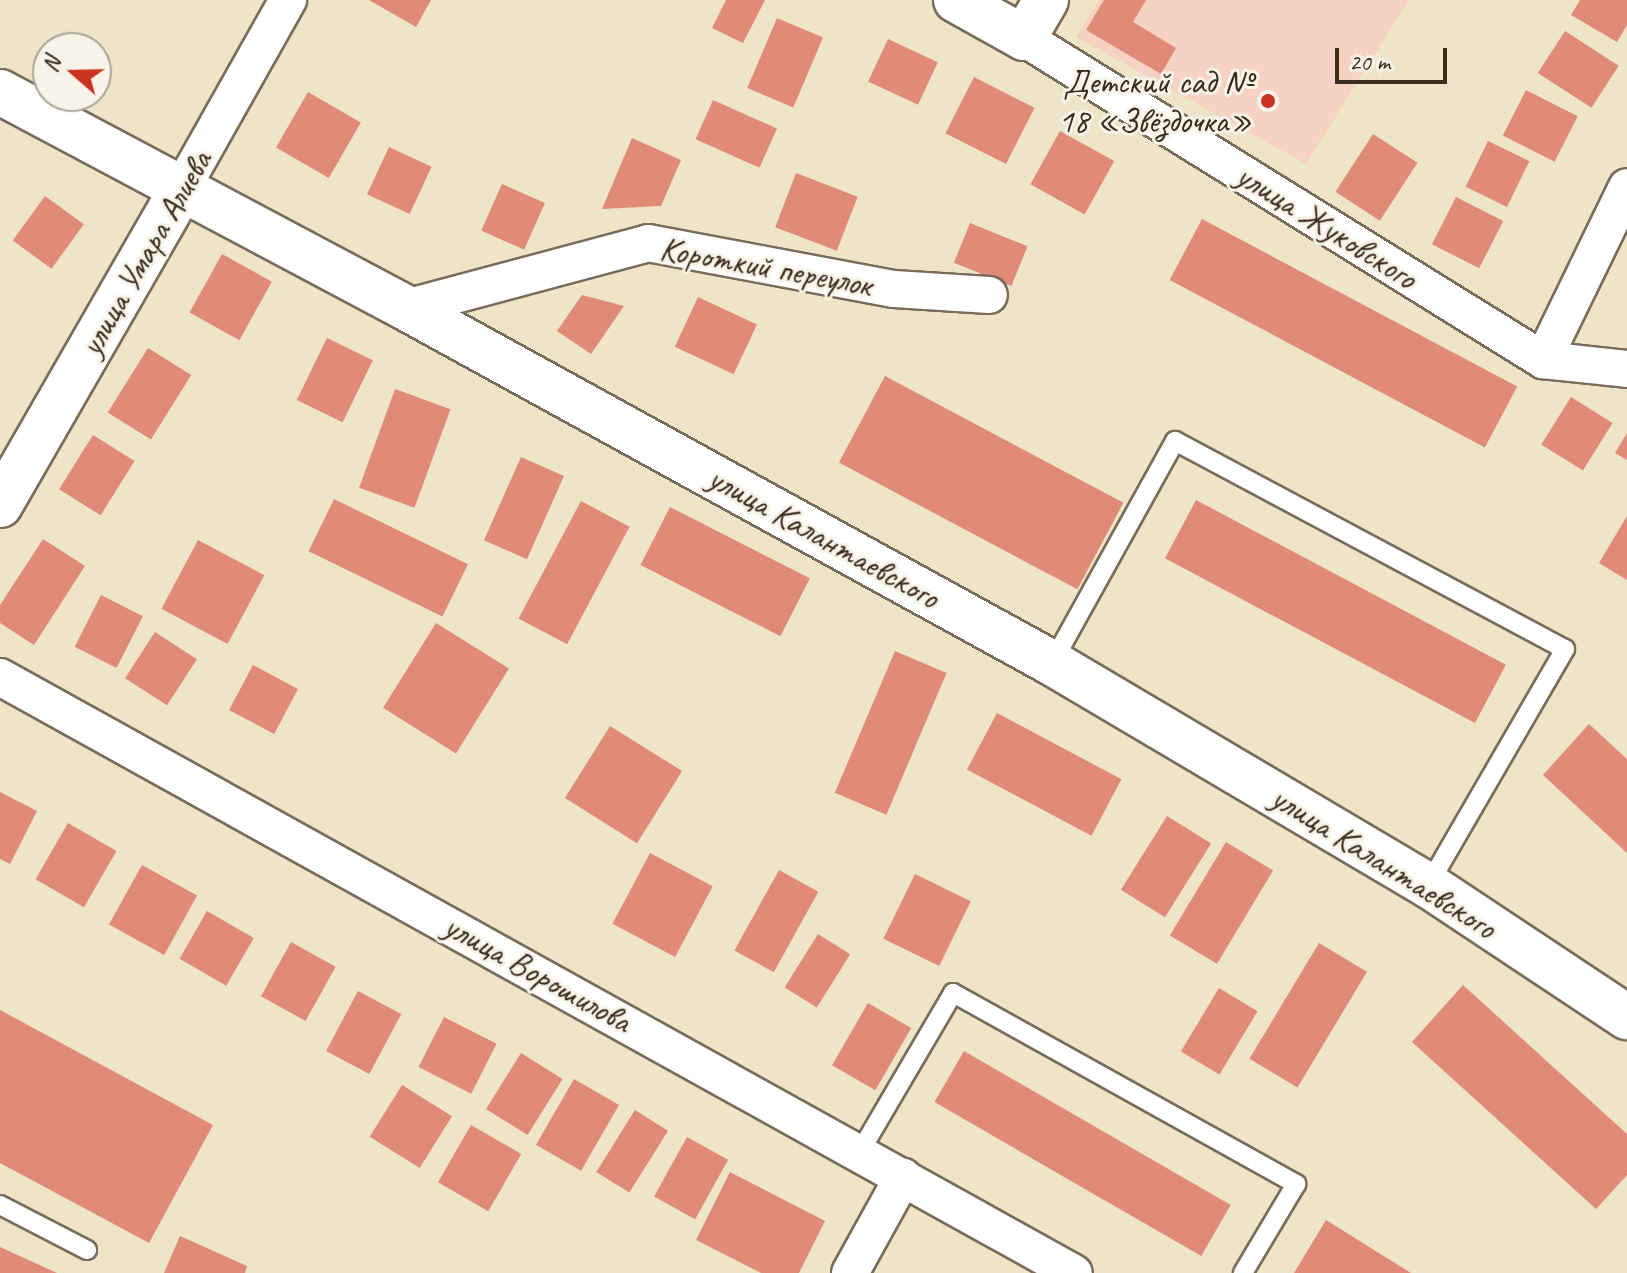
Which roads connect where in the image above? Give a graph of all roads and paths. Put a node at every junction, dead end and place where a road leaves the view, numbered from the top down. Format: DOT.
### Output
graph roads {
  1 [pos="288,0"];
  2 [pos="956,0"];
  3 [pos="1046,0"];
  4 [pos="1024,38"];
  5 [pos="0,92"];
  6 [pos="1627,187"];
  7 [pos="182,188"];
  8 [pos="989,295"];
  9 [pos="406,308"];
  10 [pos="1543,360"];
  11 [pos="1627,369"];
  12 [pos="0,505"];
  13 [pos="1052,663"];
  14 [pos="0,677"];
  15 [pos="1428,885"];
  16 [pos="1627,1017"];
  17 [pos="861,1150"];
  18 [pos="903,1177"];
  19 [pos="0,1205"];
  20 [pos="87,1250"];
  21 [pos="850,1273"];
  22 [pos="1074,1273"];
  23 [pos="1243,1273"];
  1 -- 7 [label="street, улица Умара Алиева"];
  2 -- 4 [label="street, улица Жуковского"];
  3 -- 4 [label="street"];
  4 -- 10 [label="street, улица Жуковского"];
  5 -- 7 [label="street, улица Калантаевского"];
  6 -- 10 [label="street"];
  7 -- 9 [label="street, улица Калантаевского"];
  7 -- 12 [label="street, улица Умара Алиева"];
  8 -- 9 [label="street, Короткий переулок"];
  9 -- 13 [label="street, улица Калантаевского"];
  10 -- 11 [label="street, улица Жуковского"];
  13 -- 15 [label="street, улица Калантаевского"];
  13 -- 15 [label="lane"];
  14 -- 17 [label="street, улица Ворошилова"];
  15 -- 16 [label="street, улица Калантаевского"];
  17 -- 18 [label="street, улица Ворошилова"];
  17 -- 23 [label="lane"];
  18 -- 21 [label="street"];
  18 -- 22 [label="street, улица Ворошилова"];
  19 -- 20 [label="lane"];
}
